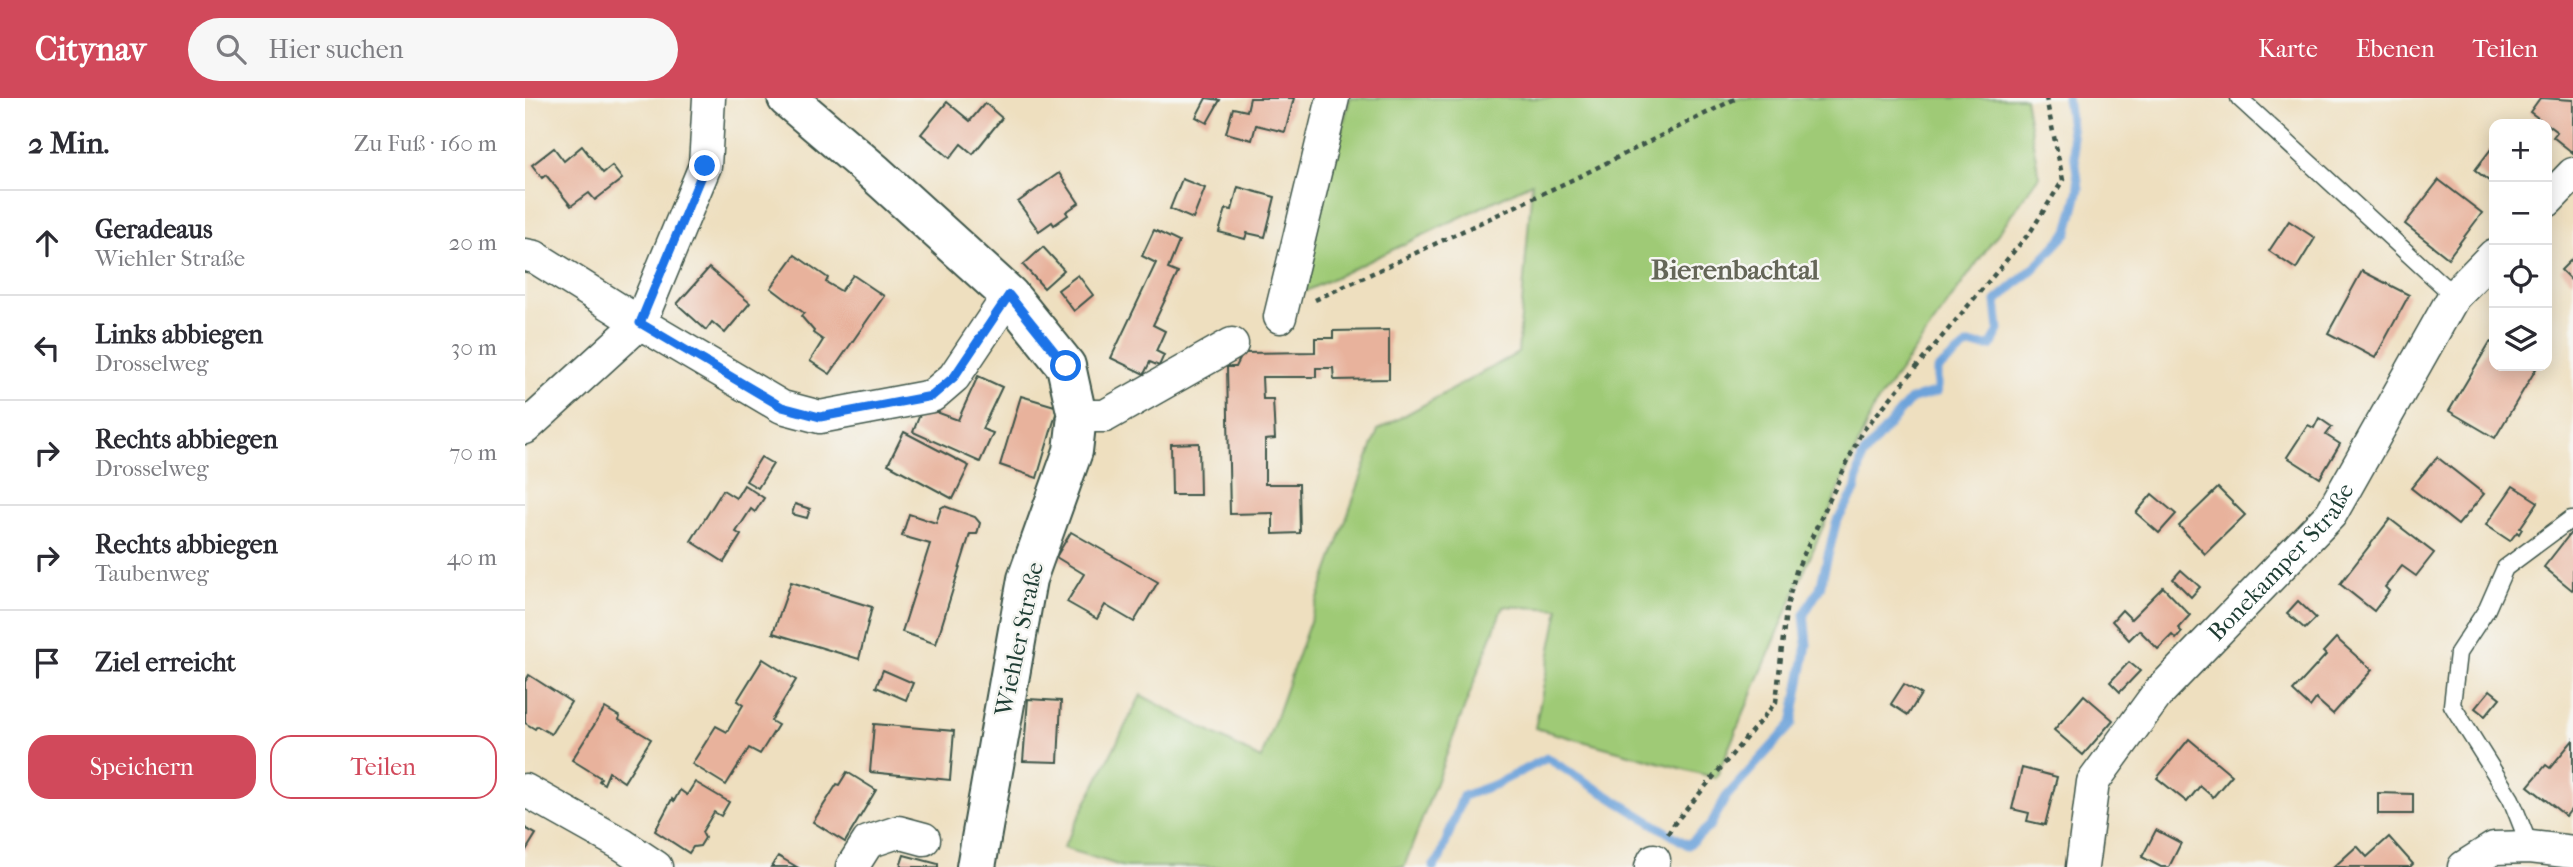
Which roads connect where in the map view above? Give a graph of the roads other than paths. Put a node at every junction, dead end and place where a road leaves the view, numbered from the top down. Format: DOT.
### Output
graph roads {
  1 [pos="709,98"];
  2 [pos="787,98"];
  3 [pos="1333,98"];
  4 [pos="2239,98"];
  5 [pos="2573,174"];
  6 [pos="2552,196"];
  7 [pos="525,256"];
  8 [pos="2489,260"];
  9 [pos="1009,295"];
  10 [pos="2454,296"];
  11 [pos="1280,317"];
  12 [pos="640,323"];
  13 [pos="1233,344"];
  14 [pos="1077,416"];
  15 [pos="525,428"];
  16 [pos="2571,519"];
  17 [pos="525,790"];
  18 [pos="924,839"];
  19 [pos="2530,847"];
  20 [pos="2573,852"];
  21 [pos="656,867"];
  22 [pos="852,867"];
  23 [pos="976,867"];
  24 [pos="2082,867"];
  25 [pos="2463,867"];
  1 -- 12 [label="street"];
  2 -- 9 [label="main road, Wiehler Straße"];
  3 -- 11 [label="street"];
  4 -- 10 [label="lane"];
  5 -- 6 [label="street"];
  7 -- 12 [label="street"];
  8 -- 10 [label="street, Bonekamper Straße"];
  9 -- 12 [label="street"];
  9 -- 14 [label="main road, Wiehler Straße"];
  10 -- 24 [label="street, Bonekamper Straße"];
  12 -- 15 [label="street"];
  13 -- 14 [label="street"];
  14 -- 23 [label="main road, Wiehler Straße"];
  16 -- 19 [label="lane"];
  17 -- 21 [label="street"];
  18 -- 22 [label="street"];
  19 -- 20 [label="street"];
  19 -- 25 [label="street"];
}
